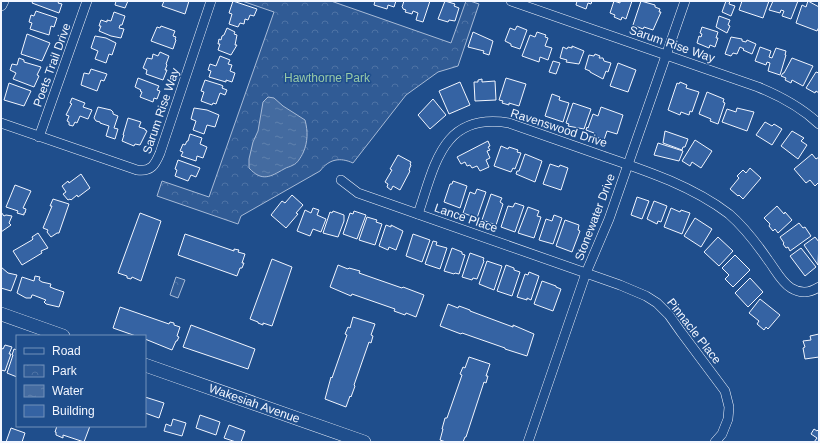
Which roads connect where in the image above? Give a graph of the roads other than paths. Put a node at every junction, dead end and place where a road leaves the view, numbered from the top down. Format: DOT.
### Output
graph roads {
  1 [pos="2,1"];
  2 [pos="88,1"];
  3 [pos="211,1"];
  4 [pos="511,1"];
  5 [pos="685,1"];
  6 [pos="1,5"];
  7 [pos="667,55"];
  8 [pos="1,123"];
  9 [pos="819,124"];
  10 [pos="39,136"];
  11 [pos="628,164"];
  12 [pos="341,180"];
  13 [pos="418,214"];
  14 [pos="586,273"];
  15 [pos="819,287"];
  16 [pos="1,314"];
  17 [pos="60,335"];
  18 [pos="146,365"];
  19 [pos="364,442"];
  20 [pos="528,442"];
  21 [pos="715,442"];
  1 -- 6 [label="street"];
  2 -- 10 [label="street, Poets Trail Drive"];
  3 -- 10 [label="street, Sarum Rise Way"];
  4 -- 7 [label="street, Sarum Rise Way"];
  5 -- 7 [label="street, Stonewater Drive"];
  7 -- 9 [label="street, Sarum Rise Way"];
  7 -- 11 [label="street, Stonewater Drive"];
  8 -- 10 [label="street, Sarum Rise Way"];
  11 -- 13 [label="street, Ravenswood Drive"];
  11 -- 14 [label="street, Stonewater Drive"];
  11 -- 15 [label="street, Ravenswood Drive"];
  12 -- 13 [label="street, Lance Place"];
  13 -- 14 [label="street, Lance Place"];
  14 -- 20 [label="street, Stonewater Drive"];
  14 -- 21 [label="street, Pinnacle Place"];
  16 -- 17 [label="main road"];
  18 -- 19 [label="main road, Wakesiah Avenue"];
}
